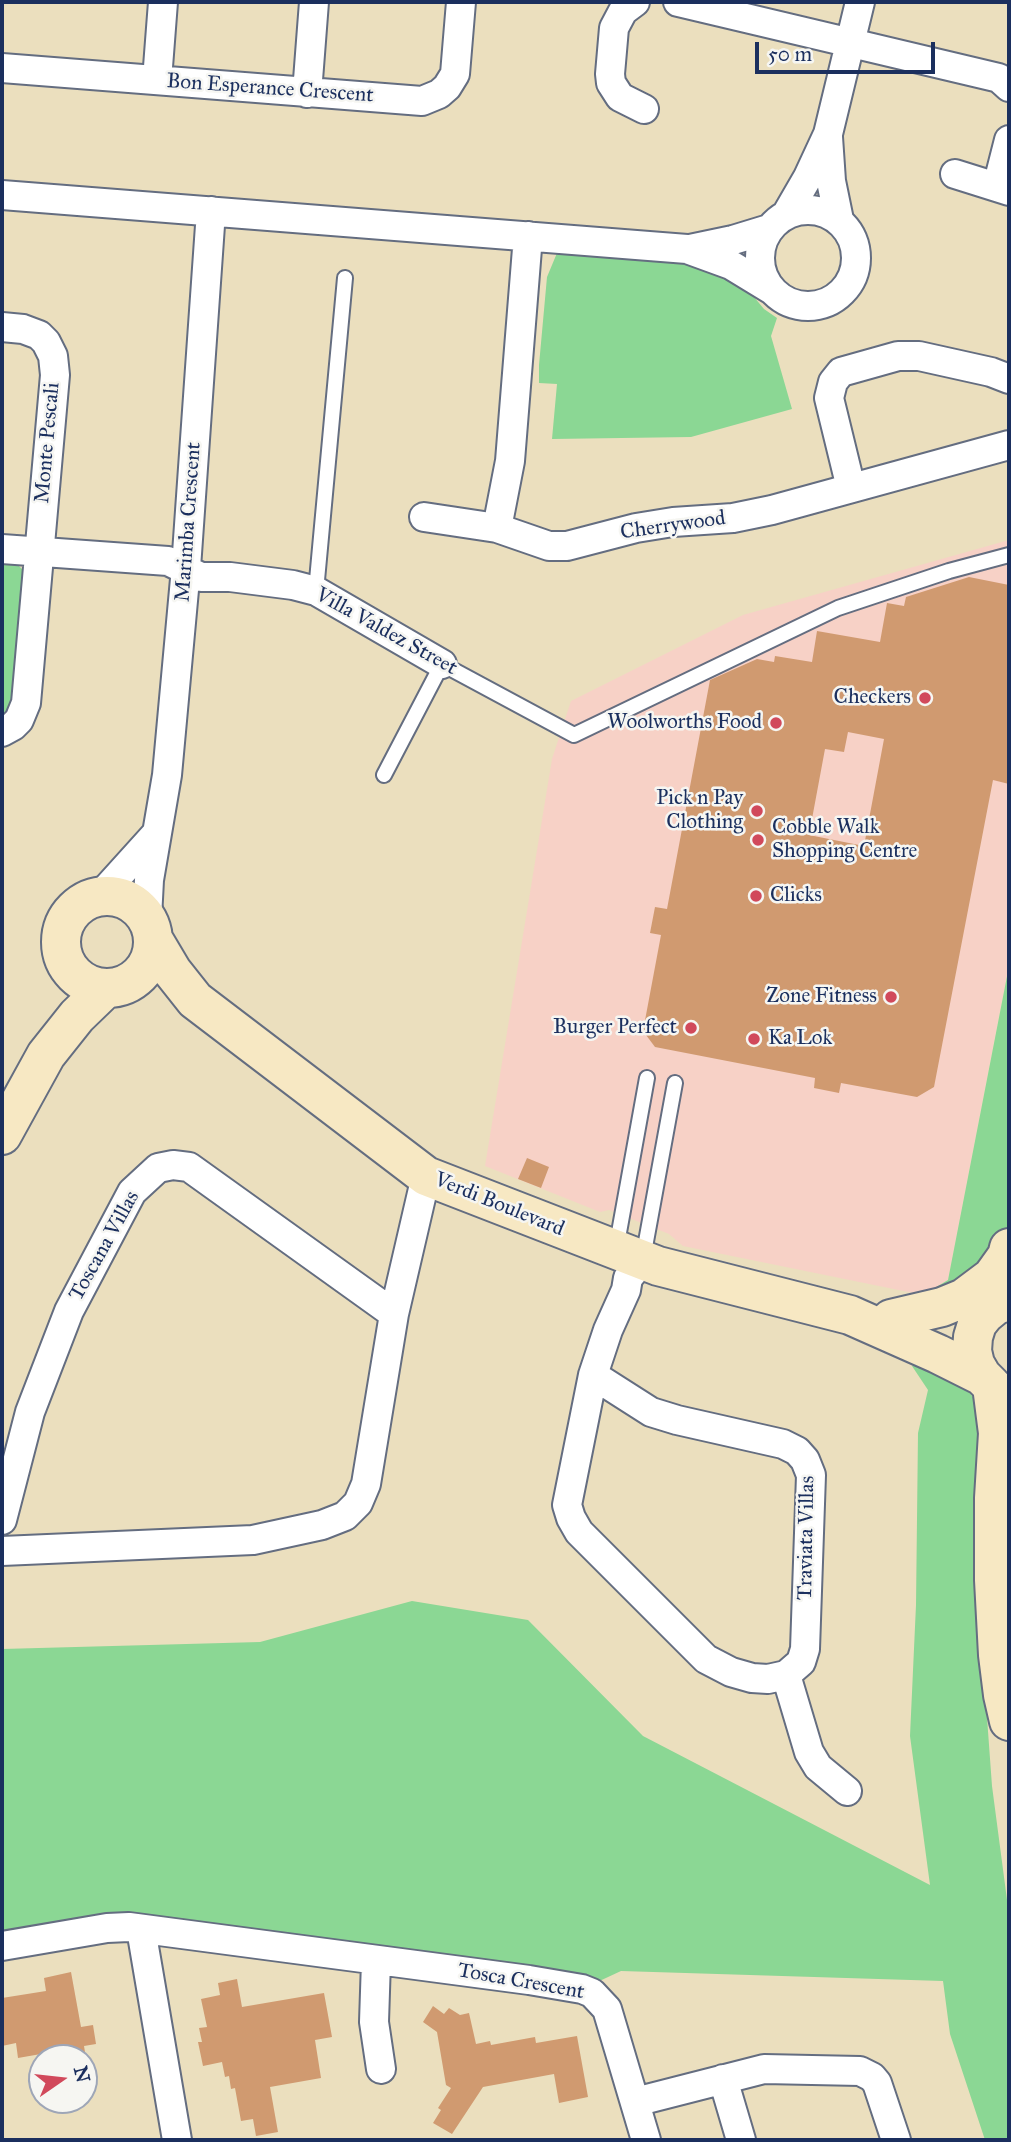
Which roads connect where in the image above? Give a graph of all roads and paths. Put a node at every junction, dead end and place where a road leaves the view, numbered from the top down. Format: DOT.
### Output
graph roads {
  1 [pos="163,2"];
  2 [pos="314,2"];
  3 [pos="461,2"];
  4 [pos="635,2"];
  5 [pos="678,2"];
  6 [pos="860,2"];
  7 [pos="851,45"];
  8 [pos="2,68"];
  9 [pos="157,80"];
  10 [pos="1009,88"];
  11 [pos="307,93"];
  12 [pos="644,108"];
  13 [pos="828,134"];
  14 [pos="1009,140"];
  15 [pos="956,174"];
  16 [pos="1003,189"];
  17 [pos="2,195"];
  18 [pos="211,211"];
  19 [pos="839,220"];
  20 [pos="777,222"];
  21 [pos="528,236"];
  22 [pos="687,249"];
  23 [pos="345,278"];
  24 [pos="772,290"];
  25 [pos="2,327"];
  26 [pos="1009,379"];
  27 [pos="1009,445"];
  28 [pos="851,488"];
  29 [pos="424,517"];
  30 [pos="497,528"];
  31 [pos="2,549"];
  32 [pos="38,551"];
  33 [pos="1009,555"];
  34 [pos="186,568"];
  35 [pos="316,591"];
  36 [pos="442,664"];
  37 [pos="2,732"];
  38 [pos="384,775"];
  39 [pos="158,832"];
  40 [pos="100,896"];
  41 [pos="150,929"];
  42 [pos="66,963"];
  43 [pos="116,986"];
  44 [pos="195,1000"];
  45 [pos="46,1055"];
  46 [pos="647,1078"];
  47 [pos="675,1083"];
  48 [pos="2,1135"];
  49 [pos="426,1176"];
  50 [pos="1009,1248"];
  51 [pos="629,1263"];
  52 [pos="1000,1307"];
  53 [pos="394,1314"];
  54 [pos="850,1315"];
  55 [pos="891,1319"];
  56 [pos="593,1375"];
  57 [pos="994,1385"];
  58 [pos="2,1520"];
  59 [pos="2,1550"];
  60 [pos="786,1675"];
  61 [pos="1009,1717"];
  62 [pos="847,1791"];
  63 [pos="141,1929"];
  64 [pos="2,1946"];
  65 [pos="376,1961"];
  66 [pos="381,2069"];
  67 [pos="723,2079"];
  68 [pos="635,2102"];
  69 [pos="177,2140"];
  70 [pos="646,2140"];
  71 [pos="741,2140"];
  72 [pos="896,2140"];
  1 -- 9 [label="street"];
  2 -- 11 [label="street"];
  3 -- 11 [label="street, Bon Esperance Crescent"];
  4 -- 12 [label="street"];
  5 -- 7 [label="street"];
  6 -- 7 [label="street"];
  7 -- 10 [label="street"];
  7 -- 13 [label="street"];
  8 -- 9 [label="street, Bon Esperance Crescent"];
  9 -- 11 [label="street, Bon Esperance Crescent"];
  13 -- 19 [label="street"];
  13 -- 20 [label="street"];
  14 -- 16 [label="street"];
  15 -- 16 [label="street"];
  17 -- 18 [label="street"];
  18 -- 21 [label="street"];
  18 -- 34 [label="street, Marimba Crescent"];
  19 -- 20 [label="street"];
  19 -- 24 [label="street"];
  20 -- 22 [label="street"];
  20 -- 24 [label="street"];
  21 -- 22 [label="street"];
  21 -- 30 [label="street"];
  22 -- 24 [label="street"];
  23 -- 35 [label="lane"];
  25 -- 32 [label="street, Monte Pescali"];
  26 -- 28 [label="street"];
  27 -- 28 [label="street, Cherrywood"];
  28 -- 30 [label="street, Cherrywood"];
  29 -- 30 [label="street, Cherrywood"];
  31 -- 32 [label="street"];
  32 -- 34 [label="street"];
  32 -- 37 [label="street, Monte Pescali"];
  33 -- 36 [label="lane, Villa Valdez Street"];
  34 -- 35 [label="street, Villa Valdez Street"];
  34 -- 39 [label="street, Marimba Crescent"];
  35 -- 36 [label="street, Villa Valdez Street"];
  36 -- 38 [label="lane"];
  39 -- 40 [label="street"];
  39 -- 41 [label="street, Marimba Crescent"];
  40 -- 41 [label="street"];
  40 -- 42 [label="street"];
  41 -- 43 [label="street"];
  41 -- 44 [label="street, Verdi Boulevard"];
  42 -- 43 [label="street"];
  42 -- 45 [label="street"];
  43 -- 44 [label="street, Verdi Boulevard"];
  43 -- 45 [label="street"];
  44 -- 49 [label="street, Verdi Boulevard"];
  45 -- 48 [label="street"];
  46 -- 51 [label="lane"];
  47 -- 51 [label="lane"];
  49 -- 51 [label="street, Verdi Boulevard"];
  49 -- 53 [label="street"];
  50 -- 55 [label="street"];
  51 -- 54 [label="street, Verdi Boulevard"];
  51 -- 56 [label="street"];
  52 -- 55 [label="street, Verdi Boulevard"];
  52 -- 57 [label="street"];
  53 -- 58 [label="street, Toscana Villas"];
  53 -- 59 [label="street"];
  54 -- 55 [label="street, Verdi Boulevard"];
  54 -- 57 [label="street, Verdi Boulevard"];
  56 -- 60 [label="street"];
  56 -- 60 [label="street, Traviata Villas"];
  57 -- 61 [label="street"];
  60 -- 62 [label="street"];
  63 -- 64 [label="street, Tosca Crescent"];
  63 -- 65 [label="street, Tosca Crescent"];
  63 -- 69 [label="street"];
  65 -- 66 [label="street"];
  65 -- 68 [label="street, Tosca Crescent"];
  67 -- 68 [label="street"];
  67 -- 71 [label="street"];
  67 -- 72 [label="street"];
  68 -- 70 [label="street, Tosca Crescent"];
}
